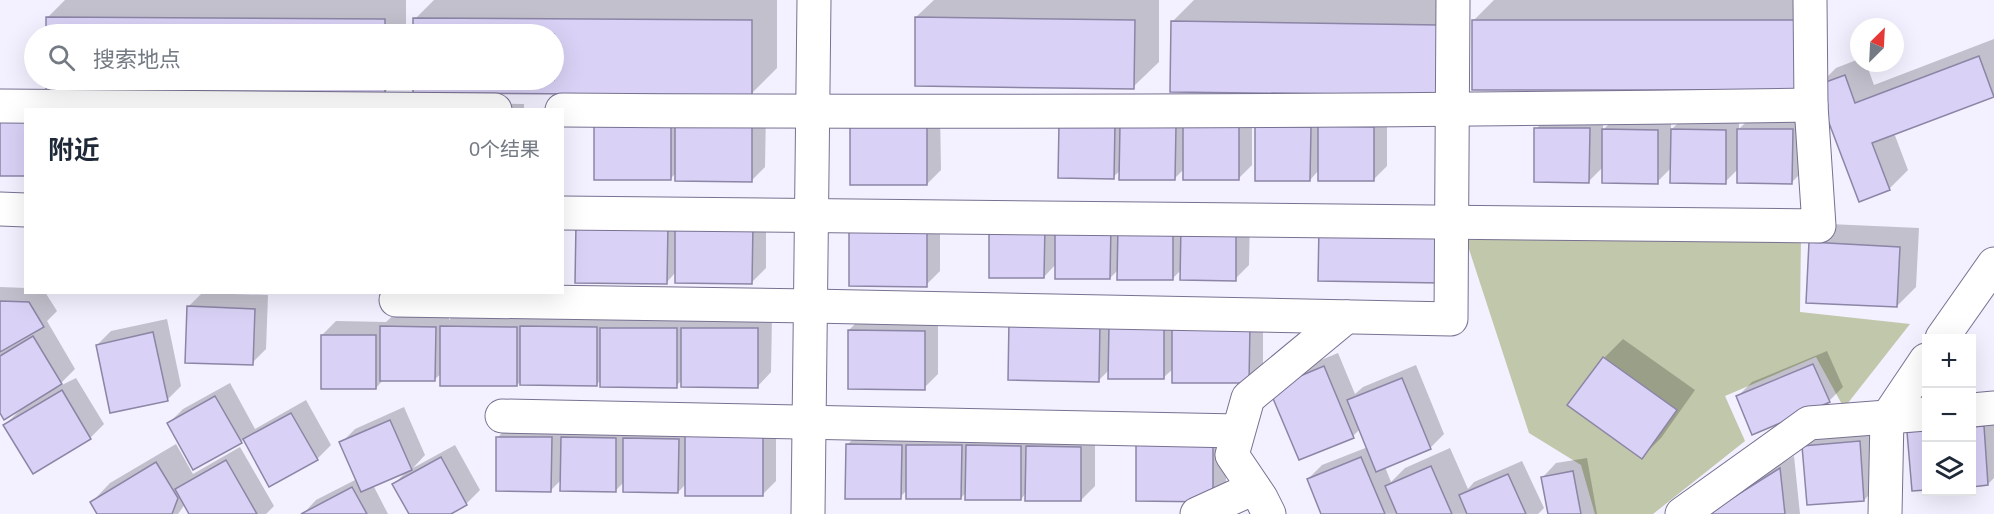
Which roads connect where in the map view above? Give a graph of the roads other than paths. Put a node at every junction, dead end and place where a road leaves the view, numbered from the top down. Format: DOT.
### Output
graph roads {
  1 [pos="814,0"];
  2 [pos="1453,0"];
  3 [pos="1810,0"];
  4 [pos="1811,105"];
  5 [pos="0,106"];
  6 [pos="248,108"];
  7 [pos="564,110"];
  8 [pos="1454,110"];
  9 [pos="812,112"];
  10 [pos="0,209"];
  11 [pos="24,210"];
  12 [pos="564,213"];
  13 [pos="812,215"];
  14 [pos="1452,222"];
  15 [pos="1994,264"];
  16 [pos="396,300"];
  17 [pos="812,306"];
  18 [pos="1346,317"];
  19 [pos="1945,334"];
  20 [pos="1922,366"];
  21 [pos="1994,408"];
  22 [pos="1976,410"];
  23 [pos="1922,414"];
  24 [pos="502,416"];
  25 [pos="1887,418"];
  26 [pos="810,423"];
  27 [pos="1238,431"];
  28 [pos="1262,501"];
  29 [pos="808,514"];
  30 [pos="1197,514"];
  31 [pos="1682,514"];
  32 [pos="1886,514"];
  1 -- 9 [label="street"];
  2 -- 8 [label="street"];
  3 -- 4 [label="street"];
  4 -- 8 [label="street"];
  4 -- 14 [label="street"];
  5 -- 6 [label="street"];
  7 -- 9 [label="street"];
  8 -- 9 [label="street"];
  8 -- 14 [label="street"];
  9 -- 13 [label="street"];
  10 -- 11 [label="street"];
  12 -- 13 [label="street"];
  13 -- 14 [label="street"];
  13 -- 17 [label="street"];
  14 -- 18 [label="street"];
  15 -- 19 [label="street"];
  16 -- 17 [label="street"];
  17 -- 18 [label="street"];
  17 -- 26 [label="street"];
  18 -- 27 [label="street"];
  20 -- 25 [label="street"];
  21 -- 22 [label="street"];
  23 -- 25 [label="street"];
  24 -- 26 [label="street"];
  25 -- 31 [label="street"];
  25 -- 32 [label="street"];
  26 -- 27 [label="street"];
  26 -- 29 [label="street"];
  27 -- 28 [label="street"];
  28 -- 30 [label="street"];
}
